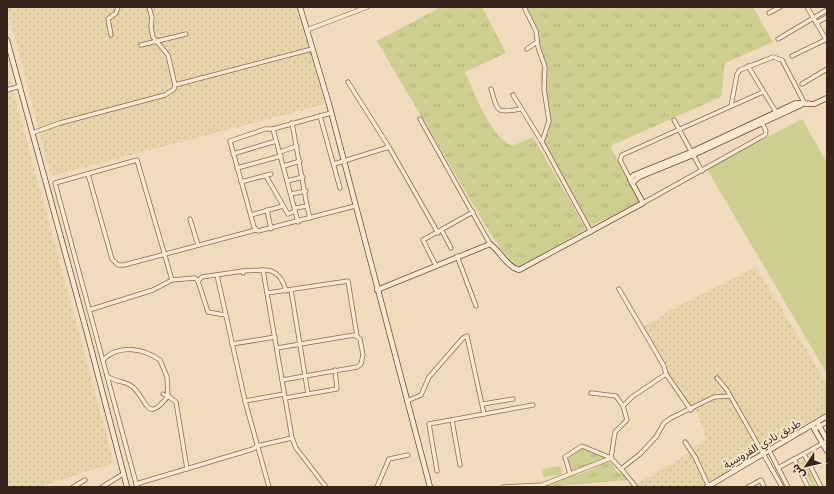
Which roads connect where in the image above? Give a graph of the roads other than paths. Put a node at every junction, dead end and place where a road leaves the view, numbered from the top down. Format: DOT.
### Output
graph roads {
  1 [pos="118,7"];
  2 [pos="149,7"];
  3 [pos="300,7"];
  4 [pos="367,7"];
  5 [pos="524,7"];
  6 [pos="780,7"];
  7 [pos="807,7"];
  8 [pos="827,10"];
  9 [pos="769,13"];
  10 [pos="814,18"];
  11 [pos="827,18"];
  12 [pos="816,23"];
  13 [pos="307,30"];
  14 [pos="111,34"];
  15 [pos="186,34"];
  16 [pos="778,39"];
  17 [pos="7,40"];
  18 [pos="827,40"];
  19 [pos="156,41"];
  20 [pos="537,42"];
  21 [pos="141,45"];
  22 [pos="312,49"];
  23 [pos="527,49"];
  24 [pos="792,56"];
  25 [pos="748,66"];
  26 [pos="827,69"];
  27 [pos="348,82"];
  28 [pos="175,84"];
  29 [pos="802,84"];
  30 [pos="20,86"];
  31 [pos="491,89"];
  32 [pos="7,90"];
  33 [pos="763,92"];
  34 [pos="513,96"];
  35 [pos="827,98"];
  36 [pos="805,104"];
  37 [pos="731,106"];
  38 [pos="520,109"];
  39 [pos="776,112"];
  40 [pos="331,113"];
  41 [pos="320,116"];
  42 [pos="420,119"];
  43 [pos="674,120"];
  44 [pos="761,121"];
  45 [pos="292,123"];
  46 [pos="273,129"];
  47 [pos="680,130"];
  48 [pos="32,133"];
  49 [pos="276,141"];
  50 [pos="542,142"];
  51 [pos="297,146"];
  52 [pos="389,147"];
  53 [pos="692,153"];
  54 [pos="234,154"];
  55 [pos="280,154"];
  56 [pos="344,160"];
  57 [pos="300,161"];
  58 [pos="334,164"];
  59 [pos="284,166"];
  60 [pos="237,168"];
  61 [pos="702,171"];
  62 [pos="88,174"];
  63 [pos="271,174"];
  64 [pos="266,176"];
  65 [pos="303,177"];
  66 [pos="287,181"];
  67 [pos="631,181"];
  68 [pos="241,182"];
  69 [pos="340,188"];
  70 [pos="306,191"];
  71 [pos="291,194"];
  72 [pos="643,203"];
  73 [pos="283,206"];
  74 [pos="307,206"];
  75 [pos="355,206"];
  76 [pos="268,210"];
  77 [pos="295,210"];
  78 [pos="473,212"];
  79 [pos="251,214"];
  80 [pos="310,218"];
  81 [pos="190,219"];
  82 [pos="298,222"];
  83 [pos="272,229"];
  84 [pos="256,230"];
  85 [pos="440,232"];
  86 [pos="591,232"];
  87 [pos="490,244"];
  88 [pos="198,245"];
  89 [pos="451,248"];
  90 [pos="165,254"];
  91 [pos="457,256"];
  92 [pos="436,266"];
  93 [pos="263,270"];
  94 [pos="217,275"];
  95 [pos="172,280"];
  96 [pos="198,281"];
  97 [pos="619,289"];
  98 [pos="291,290"];
  99 [pos="377,290"];
  100 [pos="286,291"];
  101 [pos="267,293"];
  102 [pos="476,306"];
  103 [pos="89,310"];
  104 [pos="225,315"];
  105 [pos="357,336"];
  106 [pos="275,337"];
  107 [pos="232,344"];
  108 [pos="301,344"];
  109 [pos="277,348"];
  110 [pos="103,360"];
  111 [pos="335,370"];
  112 [pos="666,374"];
  113 [pos="306,375"];
  114 [pos="107,376"];
  115 [pos="717,378"];
  116 [pos="282,380"];
  117 [pos="591,393"];
  118 [pos="284,394"];
  119 [pos="308,394"];
  120 [pos="165,395"];
  121 [pos="730,396"];
  122 [pos="285,398"];
  123 [pos="513,399"];
  124 [pos="407,400"];
  125 [pos="245,401"];
  126 [pos="483,404"];
  127 [pos="533,405"];
  128 [pos="623,406"];
  129 [pos="691,410"];
  130 [pos="484,414"];
  131 [pos="827,416"];
  132 [pos="452,420"];
  133 [pos="827,422"];
  134 [pos="816,426"];
  135 [pos="292,438"];
  136 [pos="685,442"];
  137 [pos="826,442"];
  138 [pos="257,446"];
  139 [pos="769,450"];
  140 [pos="827,452"];
  141 [pos="764,453"];
  142 [pos="408,454"];
  143 [pos="804,454"];
  144 [pos="611,458"];
  145 [pos="794,459"];
  146 [pos="460,465"];
  147 [pos="778,468"];
  148 [pos="621,469"];
  149 [pos="187,470"];
  150 [pos="437,471"];
  151 [pos="123,474"];
  152 [pos="570,474"];
  153 [pos="85,480"];
  154 [pos="137,486"];
  155 [pos="710,486"];
  156 [pos="73,487"];
  157 [pos="102,487"];
  158 [pos="127,487"];
  159 [pos="270,487"];
  160 [pos="326,487"];
  161 [pos="378,487"];
  162 [pos="430,487"];
  163 [pos="503,487"];
  164 [pos="636,487"];
  165 [pos="748,487"];
  166 [pos="764,487"];
  167 [pos="782,487"];
  168 [pos="788,487"];
  169 [pos="808,487"];
  170 [pos="821,487"];
  1 -- 14 [label="street"];
  2 -- 19 [label="street"];
  3 -- 13 [label="main road"];
  4 -- 13 [label="street"];
  5 -- 20 [label="street"];
  6 -- 9 [label="street"];
  7 -- 10 [label="street"];
  8 -- 10 [label="street"];
  10 -- 12 [label="street"];
  10 -- 16 [label="street"];
  11 -- 12 [label="street"];
  12 -- 18 [label="street"];
  13 -- 22 [label="main road"];
  15 -- 19 [label="street"];
  17 -- 30 [label="main road"];
  18 -- 24 [label="street"];
  19 -- 21 [label="street"];
  19 -- 28 [label="street"];
  20 -- 23 [label="street"];
  20 -- 50 [label="street"];
  22 -- 28 [label="street"];
  22 -- 40 [label="main road"];
  25 -- 33 [label="street"];
  25 -- 36 [label="street"];
  25 -- 37 [label="street"];
  26 -- 29 [label="street"];
  27 -- 52 [label="street"];
  28 -- 48 [label="street"];
  30 -- 32 [label="street"];
  30 -- 48 [label="main road"];
  31 -- 38 [label="street"];
  33 -- 37 [label="street"];
  33 -- 39 [label="street"];
  34 -- 38 [label="street"];
  35 -- 36 [label="main road"];
  36 -- 39 [label="main road"];
  36 -- 44 [label="main road"];
  37 -- 47 [label="street"];
  38 -- 50 [label="street"];
  39 -- 44 [label="main road"];
  40 -- 41 [label="street"];
  40 -- 56 [label="main road"];
  41 -- 45 [label="street"];
  41 -- 58 [label="street"];
  42 -- 78 [label="street"];
  43 -- 47 [label="street"];
  44 -- 53 [label="main road"];
  44 -- 61 [label="street"];
  45 -- 46 [label="street"];
  45 -- 51 [label="street"];
  46 -- 49 [label="street"];
  46 -- 54 [label="street"];
  47 -- 53 [label="street"];
  47 -- 67 [label="street"];
  48 -- 151 [label="main road"];
  49 -- 54 [label="street"];
  49 -- 55 [label="street"];
  50 -- 86 [label="street"];
  51 -- 55 [label="street"];
  51 -- 57 [label="street"];
  52 -- 56 [label="street"];
  52 -- 85 [label="street"];
  53 -- 61 [label="street"];
  53 -- 67 [label="main road"];
  54 -- 60 [label="street"];
  55 -- 59 [label="street"];
  55 -- 60 [label="street"];
  56 -- 58 [label="street"];
  56 -- 75 [label="main road"];
  57 -- 59 [label="street"];
  57 -- 65 [label="street"];
  58 -- 69 [label="street"];
  59 -- 66 [label="street"];
  60 -- 68 [label="street"];
  61 -- 72 [label="street"];
  62 -- 90 [label="street"];
  62 -- 90 [label="street"];
  62 -- 103 [label="street"];
  63 -- 64 [label="street"];
  64 -- 68 [label="street"];
  64 -- 73 [label="street"];
  65 -- 66 [label="street"];
  65 -- 70 [label="street"];
  66 -- 71 [label="street"];
  67 -- 72 [label="main road"];
  68 -- 79 [label="street"];
  70 -- 71 [label="street"];
  70 -- 74 [label="street"];
  71 -- 77 [label="street"];
  72 -- 86 [label="main road"];
  73 -- 76 [label="street"];
  73 -- 77 [label="street"];
  74 -- 77 [label="street"];
  74 -- 80 [label="street"];
  75 -- 80 [label="street"];
  75 -- 99 [label="main road"];
  76 -- 79 [label="street"];
  76 -- 83 [label="street"];
  77 -- 82 [label="street"];
  78 -- 85 [label="street"];
  78 -- 87 [label="street"];
  79 -- 84 [label="street"];
  80 -- 82 [label="street"];
  81 -- 88 [label="street"];
  82 -- 83 [label="street"];
  83 -- 84 [label="street"];
  84 -- 88 [label="street"];
  85 -- 89 [label="street"];
  85 -- 92 [label="street"];
  86 -- 87 [label="main road"];
  87 -- 91 [label="main road"];
  88 -- 90 [label="street"];
  90 -- 95 [label="street"];
  91 -- 92 [label="main road"];
  91 -- 102 [label="street"];
  92 -- 99 [label="main road"];
  93 -- 94 [label="street"];
  93 -- 100 [label="street"];
  93 -- 101 [label="street"];
  94 -- 96 [label="street"];
  94 -- 104 [label="street"];
  95 -- 96 [label="street"];
  95 -- 103 [label="street"];
  96 -- 104 [label="street"];
  97 -- 112 [label="street"];
  98 -- 100 [label="street"];
  98 -- 105 [label="street"];
  98 -- 108 [label="street"];
  99 -- 124 [label="main road"];
  100 -- 101 [label="street"];
  101 -- 106 [label="street"];
  103 -- 110 [label="street"];
  104 -- 107 [label="street"];
  105 -- 108 [label="street"];
  105 -- 111 [label="street"];
  106 -- 107 [label="street"];
  106 -- 109 [label="street"];
  107 -- 125 [label="street"];
  108 -- 109 [label="street"];
  108 -- 113 [label="street"];
  109 -- 116 [label="street"];
  110 -- 114 [label="street"];
  110 -- 120 [label="street"];
  111 -- 113 [label="street"];
  111 -- 119 [label="street"];
  112 -- 128 [label="street"];
  112 -- 129 [label="street"];
  113 -- 116 [label="street"];
  113 -- 119 [label="street"];
  114 -- 120 [label="street"];
  114 -- 154 [label="street"];
  115 -- 121 [label="street"];
  116 -- 118 [label="street"];
  117 -- 128 [label="street"];
  118 -- 122 [label="street"];
  118 -- 125 [label="street"];
  119 -- 122 [label="street"];
  120 -- 149 [label="street"];
  121 -- 129 [label="street"];
  121 -- 141 [label="street"];
  122 -- 135 [label="street"];
  123 -- 126 [label="street"];
  124 -- 126 [label="street"];
  124 -- 162 [label="main road"];
  125 -- 138 [label="street"];
  126 -- 130 [label="street"];
  127 -- 130 [label="street"];
  128 -- 144 [label="street"];
  129 -- 148 [label="street"];
  130 -- 132 [label="street"];
  131 -- 134 [label="main road, طريق نادي الفروسية"];
  132 -- 146 [label="street"];
  132 -- 150 [label="street"];
  133 -- 134 [label="street"];
  134 -- 137 [label="main road"];
  134 -- 139 [label="main road, طريق نادي الفروسية"];
  135 -- 138 [label="street"];
  135 -- 160 [label="street"];
  136 -- 155 [label="street"];
  137 -- 140 [label="main road"];
  137 -- 143 [label="street"];
  138 -- 149 [label="street"];
  138 -- 159 [label="street"];
  139 -- 141 [label="main road, طريق نادي الفروسية"];
  139 -- 147 [label="street"];
  141 -- 155 [label="main road, طريق نادي الفروسية"];
  141 -- 167 [label="street"];
  142 -- 161 [label="street"];
  143 -- 145 [label="street"];
  143 -- 170 [label="street"];
  144 -- 148 [label="street"];
  144 -- 152 [label="street"];
  144 -- 152 [label="street"];
  145 -- 147 [label="street"];
  145 -- 169 [label="street"];
  147 -- 168 [label="street"];
  148 -- 164 [label="street"];
  149 -- 154 [label="street"];
  151 -- 157 [label="street"];
  151 -- 158 [label="main road"];
  152 -- 163 [label="street"];
  153 -- 156 [label="street"];
  165 -- 166 [label="street"];
}
